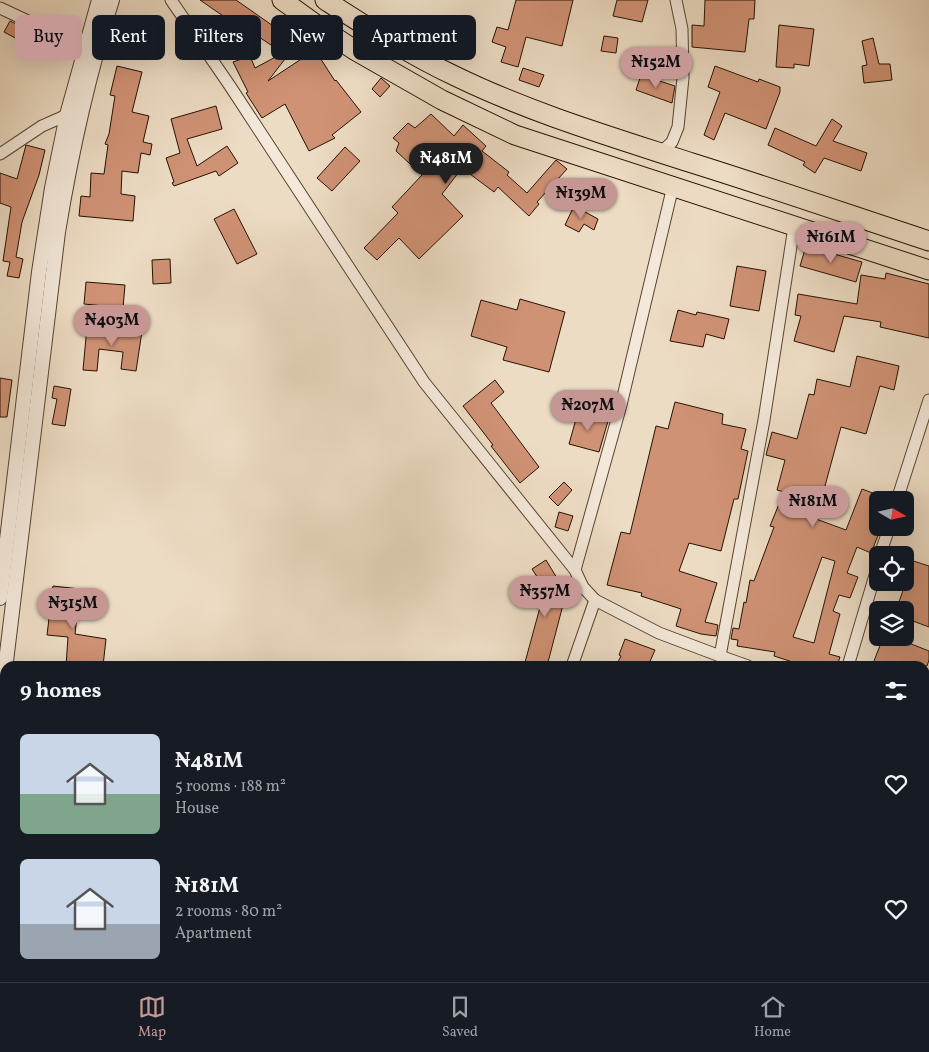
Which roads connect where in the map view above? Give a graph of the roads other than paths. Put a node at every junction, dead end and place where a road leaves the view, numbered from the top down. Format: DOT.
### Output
graph roads {
  1 [pos="99,0"];
  2 [pos="112,0"];
  3 [pos="171,0"];
  4 [pos="282,0"];
  5 [pos="324,0"];
  6 [pos="676,0"];
  7 [pos="0,8"];
  8 [pos="87,41"];
  9 [pos="67,115"];
  10 [pos="660,153"];
  11 [pos="0,154"];
  12 [pos="673,186"];
  13 [pos="794,227"];
  14 [pos="929,241"];
  15 [pos="929,270"];
  16 [pos="929,400"];
  17 [pos="926,416"];
  18 [pos="900,491"];
  19 [pos="575,570"];
  20 [pos="870,591"];
  21 [pos="0,598"];
  22 [pos="595,600"];
  23 [pos="720,656"];
  24 [pos="6,661"];
  25 [pos="574,661"];
  26 [pos="734,661"];
  27 [pos="849,661"];
  1 -- 8 [label="street"];
  2 -- 24 [label="street"];
  3 -- 19 [label="street"];
  4 -- 12 [label="highway"];
  5 -- 10 [label="highway"];
  6 -- 10 [label="street"];
  7 -- 8 [label="street"];
  8 -- 9 [label="street"];
  9 -- 11 [label="street"];
  9 -- 21 [label="street"];
  10 -- 14 [label="highway"];
  12 -- 13 [label="highway"];
  12 -- 19 [label="street"];
  13 -- 15 [label="highway"];
  13 -- 23 [label="street"];
  16 -- 17 [label="street"];
  17 -- 18 [label="street"];
  19 -- 22 [label="street"];
  20 -- 27 [label="street"];
  22 -- 23 [label="street"];
  22 -- 25 [label="street"];
  23 -- 26 [label="street"];
}
